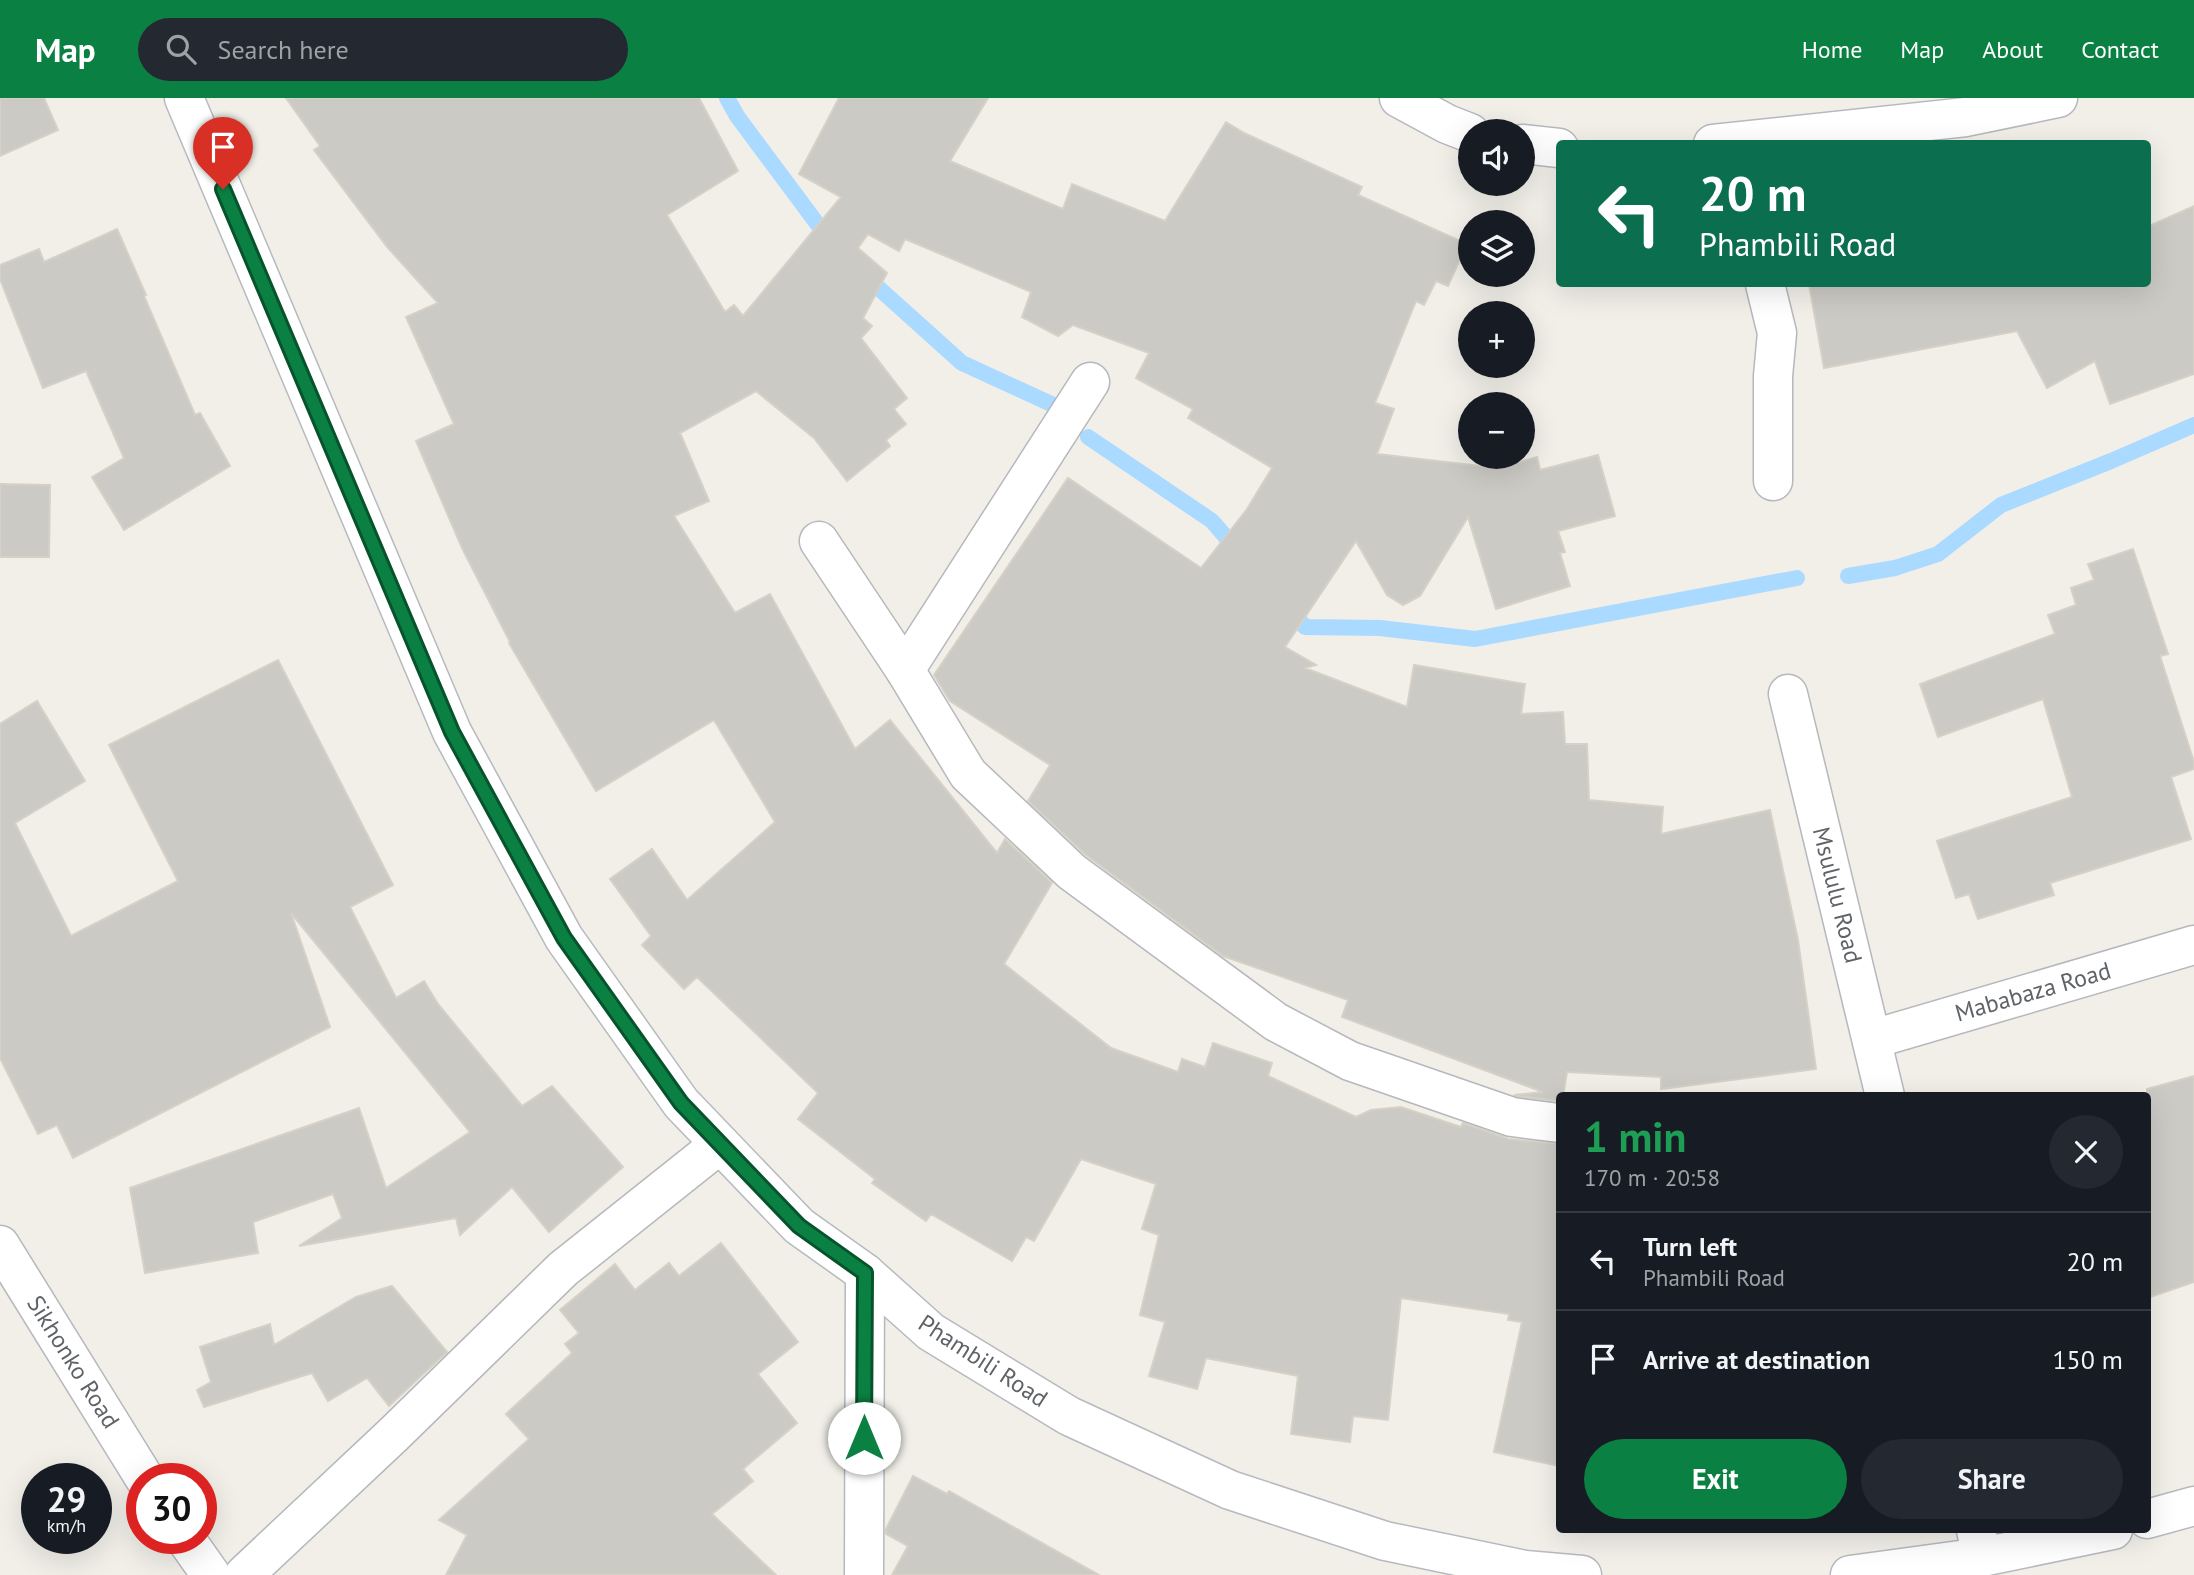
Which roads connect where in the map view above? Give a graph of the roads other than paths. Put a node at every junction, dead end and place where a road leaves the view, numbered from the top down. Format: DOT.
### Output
graph roads {
  1 [pos="184,98"];
  2 [pos="1399,98"];
  3 [pos="2057,98"];
  4 [pos="1458,128"];
  5 [pos="1805,139"];
  6 [pos="1787,140"];
  7 [pos="1535,145"];
  8 [pos="1556,148"];
  9 [pos="1766,287"];
  10 [pos="1090,382"];
  11 [pos="1773,481"];
  12 [pos="818,541"];
  13 [pos="905,670"];
  14 [pos="1788,694"];
  15 [pos="2194,945"];
  16 [pos="1873,1039"];
  17 [pos="1884,1092"];
  18 [pos="1556,1123"];
  19 [pos="720,1144"];
  20 [pos="0,1245"];
  21 [pos="865,1273"];
  22 [pos="135,1463"];
  23 [pos="2194,1506"];
  24 [pos="2151,1518"];
  25 [pos="2082,1533"];
  26 [pos="1979,1543"];
  27 [pos="197,1554"];
  28 [pos="1384,1558"];
  29 [pos="211,1575"];
  30 [pos="244,1575"];
  31 [pos="864,1575"];
  32 [pos="1582,1575"];
  33 [pos="1850,1575"];
  1 -- 19 [label="street, Phambili Road"];
  2 -- 4 [label="street"];
  3 -- 5 [label="street"];
  5 -- 6 [label="street"];
  7 -- 8 [label="street"];
  9 -- 11 [label="street"];
  10 -- 13 [label="street"];
  12 -- 13 [label="street"];
  13 -- 18 [label="street"];
  14 -- 16 [label="street, Msululu Road"];
  15 -- 16 [label="street, Mababaza Road"];
  16 -- 17 [label="street, Msululu Road"];
  19 -- 21 [label="street, Phambili Road"];
  19 -- 30 [label="street"];
  20 -- 22 [label="street, Sikhonko Road"];
  21 -- 28 [label="street, Phambili Road"];
  21 -- 31 [label="street"];
  23 -- 24 [label="street"];
  25 -- 26 [label="street"];
  26 -- 33 [label="street"];
  27 -- 29 [label="street"];
  28 -- 32 [label="street, Phambili Road"];
}
